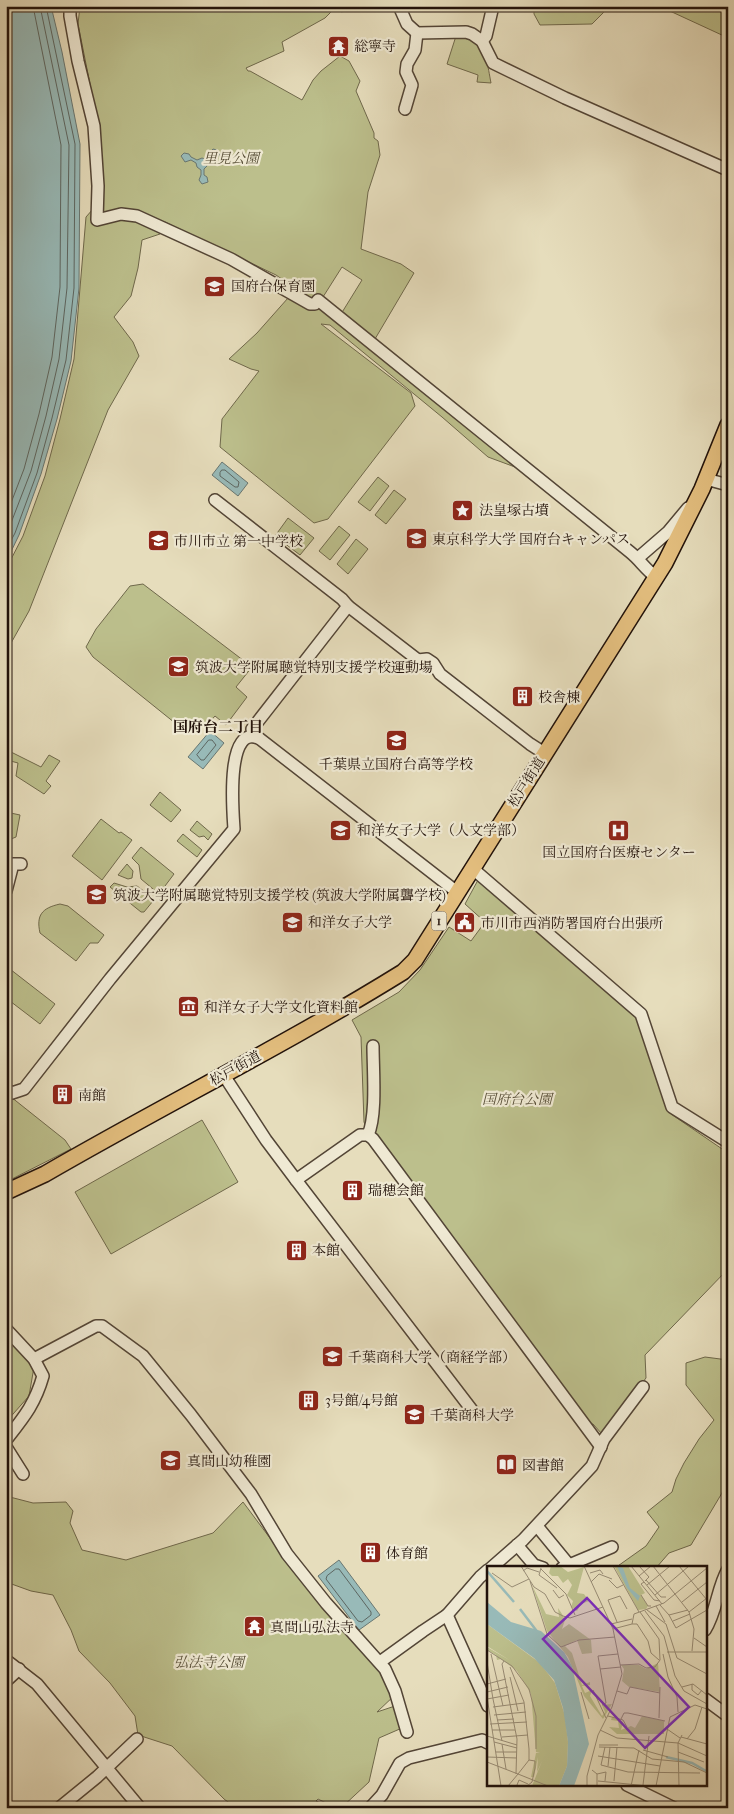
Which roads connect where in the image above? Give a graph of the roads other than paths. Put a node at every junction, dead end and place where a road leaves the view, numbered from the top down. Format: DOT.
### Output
graph roads {
  1 [pos="70,6"];
  2 [pos="399,6"];
  3 [pos="493,6"];
  4 [pos="417,33"];
  5 [pos="482,41"];
  6 [pos="405,109"];
  7 [pos="728,170"];
  8 [pos="728,425"];
  9 [pos="704,484"];
  10 [pos="728,485"];
  11 [pos="215,500"];
  12 [pos="638,558"];
  13 [pos="656,577"];
  14 [pos="348,606"];
  15 [pos="253,736"];
  16 [pos="544,753"];
  17 [pos="21,864"];
  18 [pos="472,868"];
  19 [pos="6,891"];
  20 [pos="457,892"];
  21 [pos="373,1046"];
  22 [pos="223,1074"];
  23 [pos="6,1089"];
  24 [pos="368,1135"];
  25 [pos="728,1142"];
  26 [pos="296,1180"];
  27 [pos="6,1192"];
  28 [pos="6,1329"];
  29 [pos="34,1359"];
  30 [pos="643,1387"];
  31 [pos="475,1414"];
  32 [pos="6,1440"];
  33 [pos="6,1447"];
  34 [pos="601,1447"];
  35 [pos="23,1474"];
  36 [pos="537,1526"];
  37 [pos="517,1545"];
  38 [pos="612,1547"];
  39 [pos="493,1566"];
  40 [pos="537,1566"];
  41 [pos="565,1566"];
  42 [pos="728,1569"];
  43 [pos="487,1571"];
  44 [pos="447,1615"];
  45 [pos="706,1628"];
  46 [pos="6,1660"];
  47 [pos="380,1662"];
  48 [pos="19,1669"];
  49 [pos="6,1681"];
  50 [pos="706,1700"];
  51 [pos="487,1704"];
  52 [pos="728,1716"];
  53 [pos="406,1732"];
  54 [pos="137,1740"];
  55 [pos="487,1742"];
  56 [pos="106,1768"];
  57 [pos="629,1786"];
  58 [pos="59,1808"];
  59 [pos="140,1808"];
  60 [pos="370,1808"];
  61 [pos="674,1808"];
  1 -- 12 [label="street"];
  2 -- 4 [label="street"];
  3 -- 5 [label="street"];
  4 -- 5 [label="street"];
  4 -- 6 [label="street"];
  5 -- 7 [label="street"];
  8 -- 9 [label="main road, 松戸街道 / 1"];
  9 -- 10 [label="street"];
  9 -- 12 [label="street"];
  9 -- 13 [label="main road, 松戸街道 / 1"];
  11 -- 14 [label="street"];
  12 -- 13 [label="street"];
  13 -- 16 [label="main road, 松戸街道 / 1"];
  14 -- 15 [label="street"];
  14 -- 16 [label="street"];
  15 -- 20 [label="street"];
  15 -- 23 [label="street"];
  16 -- 18 [label="main road, 松戸街道 / 1"];
  17 -- 19 [label="street"];
  18 -- 20 [label="main road, 松戸街道 / 1"];
  18 -- 25 [label="street"];
  20 -- 22 [label="main road, 松戸街道 / 1"];
  21 -- 24 [label="street"];
  22 -- 26 [label="street"];
  22 -- 27 [label="main road, 松戸街道 / 1"];
  24 -- 26 [label="street"];
  24 -- 34 [label="street"];
  26 -- 31 [label="street"];
  28 -- 29 [label="street"];
  29 -- 32 [label="street"];
  29 -- 47 [label="street"];
  30 -- 34 [label="street"];
  33 -- 35 [label="street"];
  34 -- 36 [label="street"];
  36 -- 37 [label="street"];
  36 -- 41 [label="street"];
  37 -- 39 [label="street"];
  37 -- 40 [label="street"];
  38 -- 41 [label="street"];
  42 -- 45 [label="street"];
  43 -- 44 [label="street"];
  44 -- 47 [label="street"];
  44 -- 51 [label="street"];
  46 -- 48 [label="street"];
  47 -- 53 [label="street"];
  48 -- 49 [label="street"];
  48 -- 56 [label="street"];
  50 -- 52 [label="street"];
  54 -- 56 [label="street"];
  55 -- 60 [label="street"];
  56 -- 58 [label="street"];
  56 -- 59 [label="street"];
  57 -- 61 [label="street"];
}
